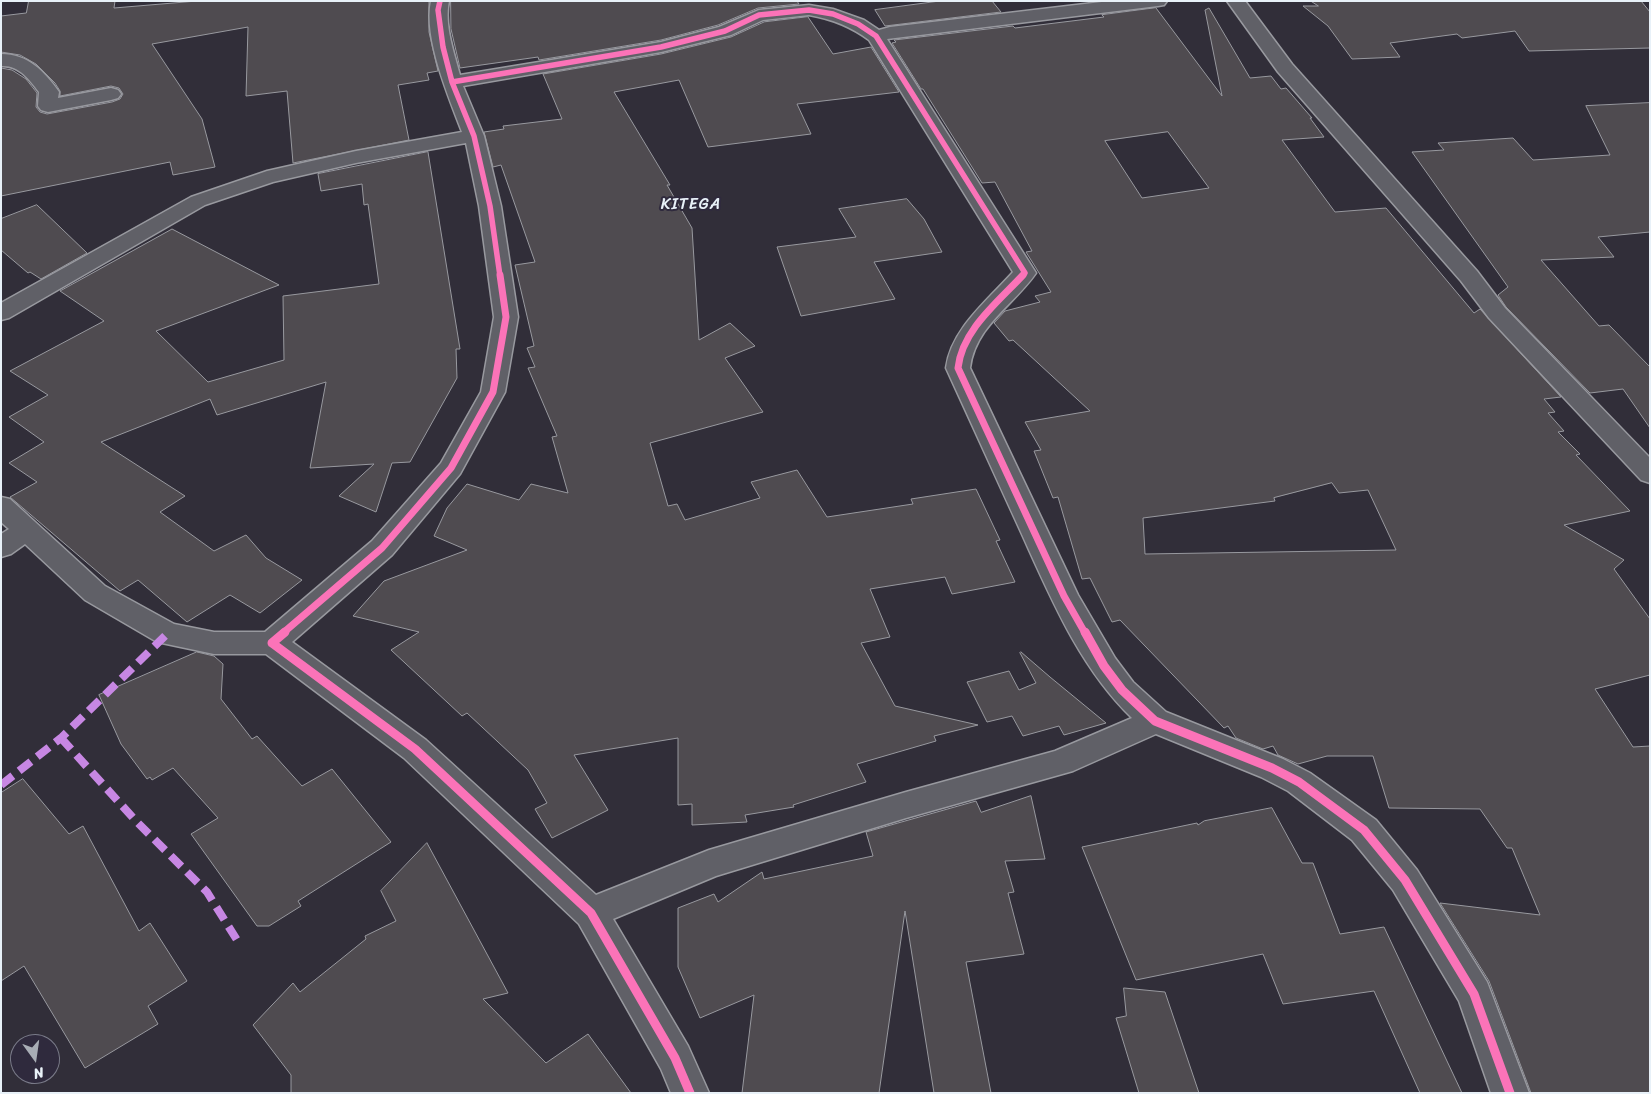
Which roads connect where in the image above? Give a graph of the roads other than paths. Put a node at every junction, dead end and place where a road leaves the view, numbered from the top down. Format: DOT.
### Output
graph roads {
  1 [pos="440,1"];
  2 [pos="1158,1"];
  3 [pos="1236,1"];
  4 [pos="876,36"];
  5 [pos="1,60"];
  6 [pos="452,82"];
  7 [pos="111,94"];
  8 [pos="474,136"];
  9 [pos="1,313"];
  10 [pos="1650,474"];
  11 [pos="1,506"];
  12 [pos="25,531"];
  13 [pos="1,547"];
  14 [pos="272,643"];
  15 [pos="1155,721"];
  16 [pos="591,913"];
  17 [pos="690,1093"];
  18 [pos="1510,1093"];
  1 -- 6 [label="street"];
  2 -- 4 [label="street"];
  3 -- 10 [label="street"];
  4 -- 6 [label="street"];
  4 -- 15 [label="street"];
  5 -- 7 [label="street"];
  6 -- 8 [label="street"];
  8 -- 9 [label="street"];
  8 -- 14 [label="street"];
  11 -- 12 [label="street"];
  12 -- 13 [label="street"];
  12 -- 14 [label="street"];
  14 -- 16 [label="street"];
  15 -- 16 [label="street"];
  15 -- 18 [label="street"];
  16 -- 17 [label="street"];
}
